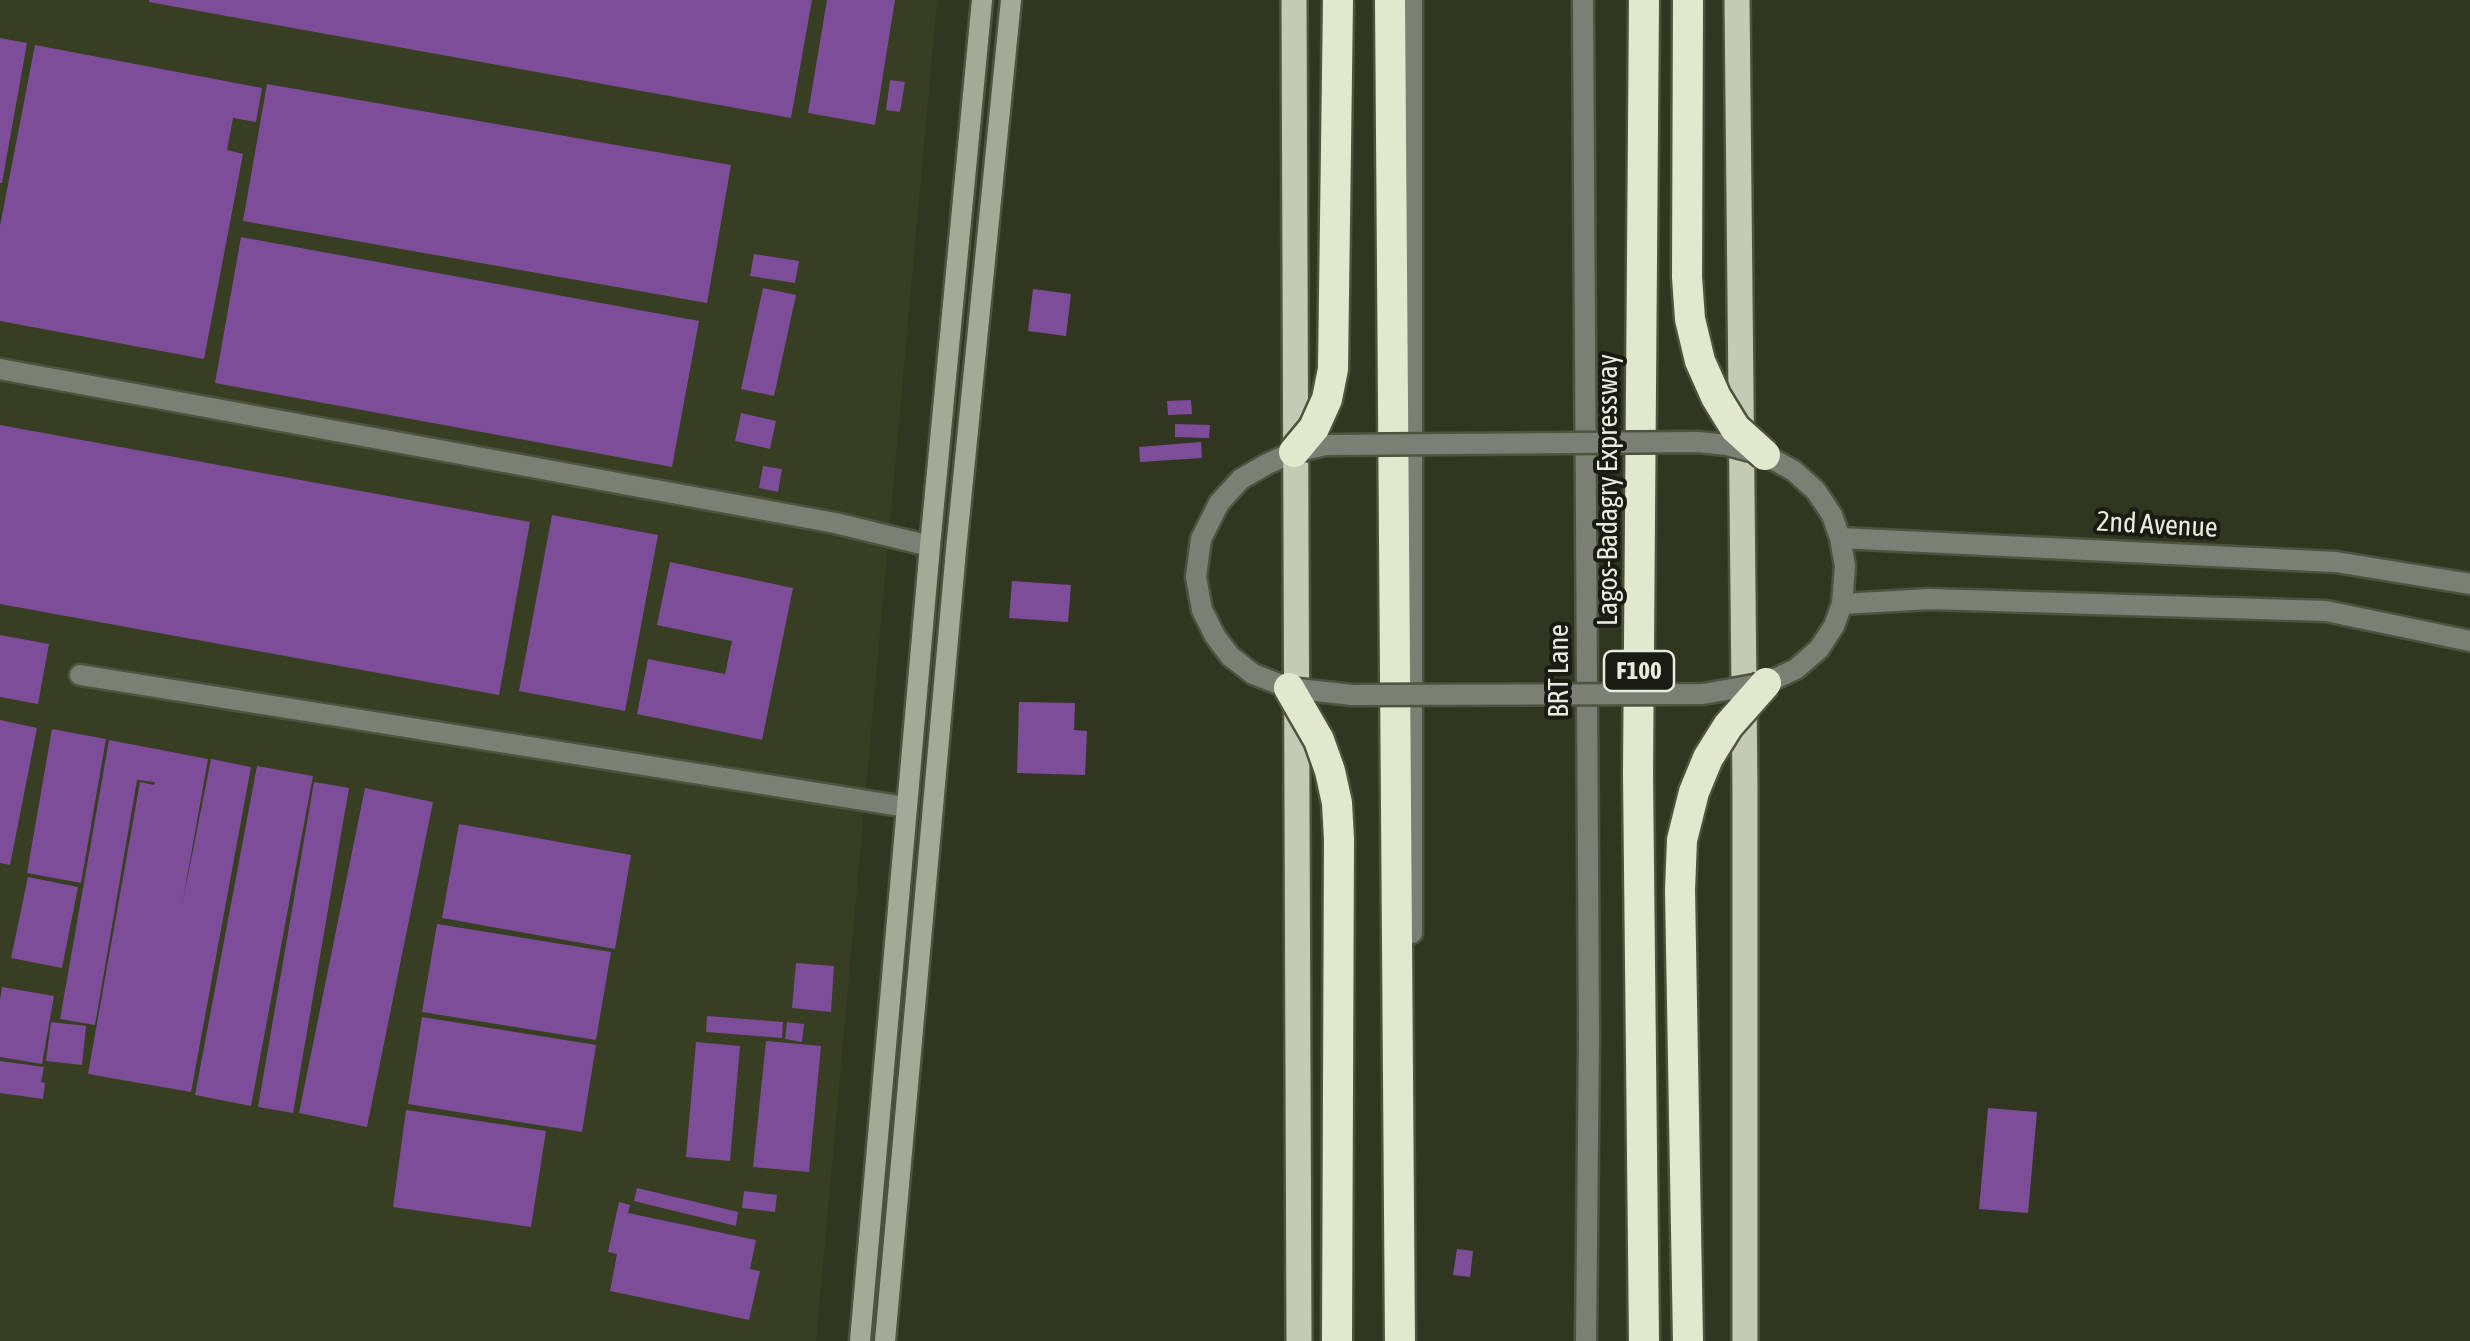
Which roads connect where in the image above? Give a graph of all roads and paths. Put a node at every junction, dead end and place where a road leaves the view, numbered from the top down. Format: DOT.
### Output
graph roads {
  1 [pos="982,0"];
  2 [pos="1010,0"];
  3 [pos="1294,0"];
  4 [pos="1338,0"];
  5 [pos="1390,0"];
  6 [pos="1412,0"];
  7 [pos="1583,0"];
  8 [pos="1644,0"];
  9 [pos="1688,0"];
  10 [pos="1737,0"];
  11 [pos="0,369"];
  12 [pos="1294,452"];
  13 [pos="1765,455"];
  14 [pos="1840,538"];
  15 [pos="930,546"];
  16 [pos="2470,584"];
  17 [pos="1842,604"];
  18 [pos="2470,641"];
  19 [pos="80,676"];
  20 [pos="1766,683"];
  21 [pos="1288,688"];
  22 [pos="906,807"];
  23 [pos="860,1341"];
  24 [pos="884,1341"];
  25 [pos="1298,1341"];
  26 [pos="1337,1341"];
  27 [pos="1400,1341"];
  28 [pos="1409,1341"];
  29 [pos="1586,1341"];
  30 [pos="1644,1341"];
  31 [pos="1688,1341"];
  32 [pos="1745,1341"];
  1 -- 15 [label="main road"];
  2 -- 24 [label="main road"];
  3 -- 25 [label="main road"];
  4 -- 12 [label="highway, bridge"];
  5 -- 27 [label="highway"];
  6 -- 28 [label="street"];
  7 -- 29 [label="street, BRT Lane"];
  8 -- 30 [label="highway, Lagos-Badagry Expressway / F100"];
  9 -- 13 [label="highway, bridge"];
  10 -- 32 [label="main road"];
  11 -- 15 [label="street"];
  12 -- 13 [label="street, bridge"];
  12 -- 21 [label="street"];
  13 -- 14 [label="street"];
  14 -- 16 [label="street, 2nd Avenue"];
  14 -- 17 [label="street"];
  15 -- 22 [label="main road"];
  17 -- 18 [label="street"];
  17 -- 20 [label="street"];
  19 -- 22 [label="street"];
  20 -- 21 [label="street, bridge"];
  20 -- 31 [label="highway, bridge"];
  21 -- 26 [label="highway, bridge"];
  22 -- 23 [label="main road"];
}
